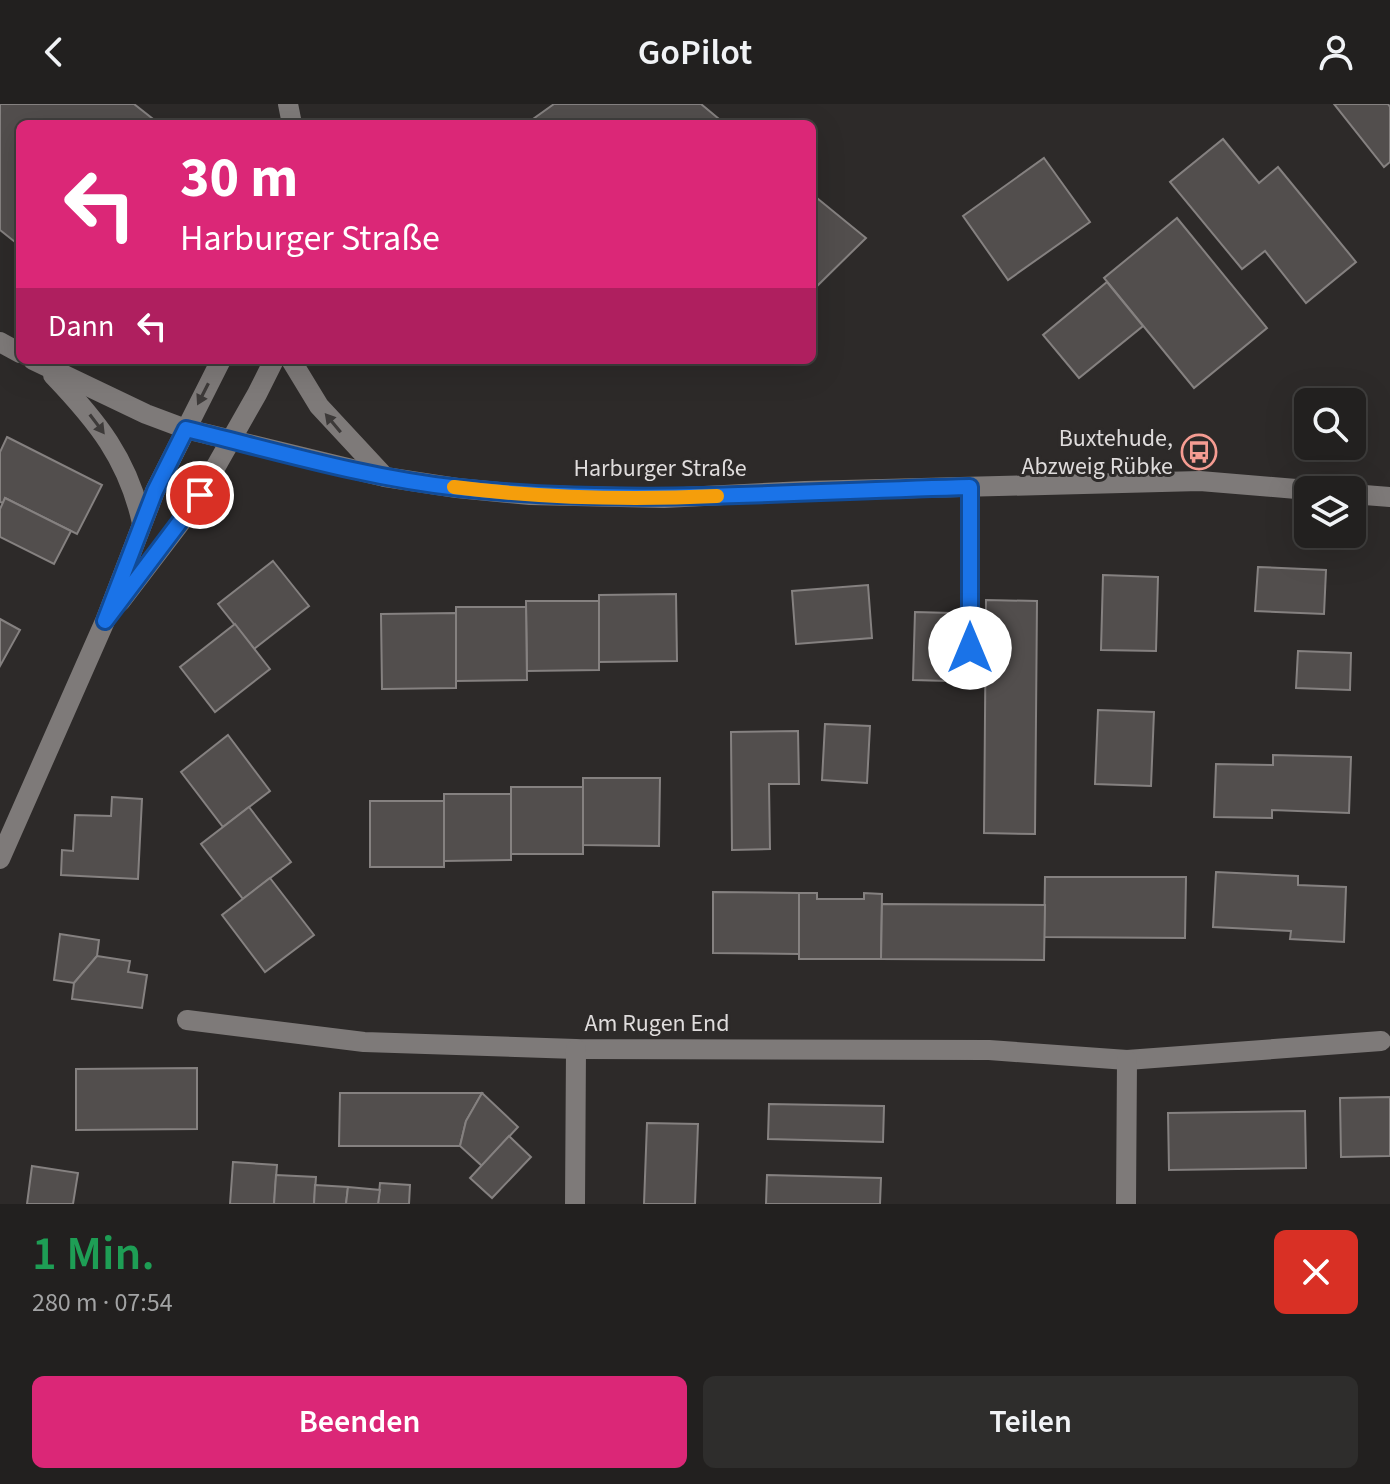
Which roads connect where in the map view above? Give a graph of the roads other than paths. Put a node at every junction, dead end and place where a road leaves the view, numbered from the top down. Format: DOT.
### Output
graph roads {
  1 [pos="40,364"];
  2 [pos="41,364"];
  3 [pos="219,364"];
  4 [pos="272,364"];
  5 [pos="293,364"];
  6 [pos="186,429"];
  7 [pos="231,440"];
  8 [pos="385,477"];
  9 [pos="970,487"];
  10 [pos="1294,489"];
  11 [pos="1366,495"];
  12 [pos="1390,497"];
  13 [pos="142,523"];
  14 [pos="105,621"];
  15 [pos="970,648"];
  16 [pos="0,859"];
  17 [pos="187,1020"];
  18 [pos="1381,1041"];
  19 [pos="576,1049"];
  20 [pos="1127,1060"];
  21 [pos="575,1204"];
  22 [pos="1126,1204"];
  1 -- 13 [label="street, one-way"];
  2 -- 6 [label="street, Harburger Straße"];
  3 -- 6 [label="street, one-way"];
  4 -- 7 [label="street"];
  8 -- 5 [label="street, one-way"];
  6 -- 7 [label="street, Harburger Straße"];
  6 -- 13 [label="street"];
  7 -- 8 [label="street, Harburger Straße"];
  7 -- 14 [label="street"];
  8 -- 9 [label="street, Harburger Straße"];
  9 -- 10 [label="street, Harburger Straße"];
  9 -- 15 [label="street"];
  11 -- 12 [label="street"];
  13 -- 14 [label="street"];
  14 -- 16 [label="street"];
  17 -- 19 [label="street, Am Rugen End"];
  18 -- 20 [label="street, Am Rugen End"];
  19 -- 20 [label="street, Am Rugen End"];
  19 -- 21 [label="street"];
  20 -- 22 [label="street"];
}
